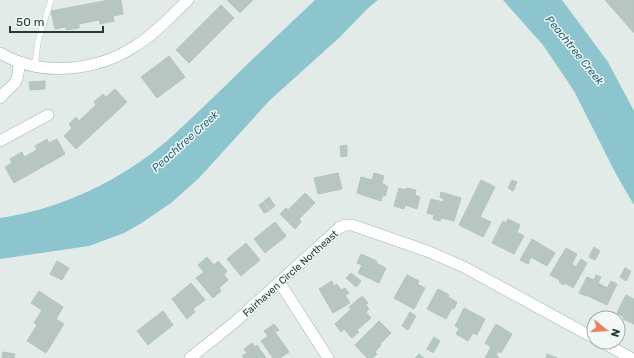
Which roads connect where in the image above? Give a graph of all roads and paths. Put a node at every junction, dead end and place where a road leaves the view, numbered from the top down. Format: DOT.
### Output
graph roads {
  1 [pos="51,0"];
  2 [pos="188,0"];
  3 [pos="0,53"];
  4 [pos="19,62"];
  5 [pos="35,66"];
  6 [pos="0,98"];
  7 [pos="48,115"];
  8 [pos="0,141"];
  9 [pos="280,283"];
  10 [pos="586,334"];
  11 [pos="616,350"];
  12 [pos="190,358"];
  13 [pos="328,358"];
  14 [pos="631,358"];
  1 -- 5 [label="lane"];
  2 -- 5 [label="street"];
  3 -- 4 [label="street"];
  4 -- 5 [label="street"];
  4 -- 6 [label="street"];
  7 -- 8 [label="street"];
  9 -- 10 [label="street, Fairhaven Circle Northeast"];
  9 -- 12 [label="street, Fairhaven Circle Northeast"];
  9 -- 13 [label="street"];
  11 -- 14 [label="street"];
}
